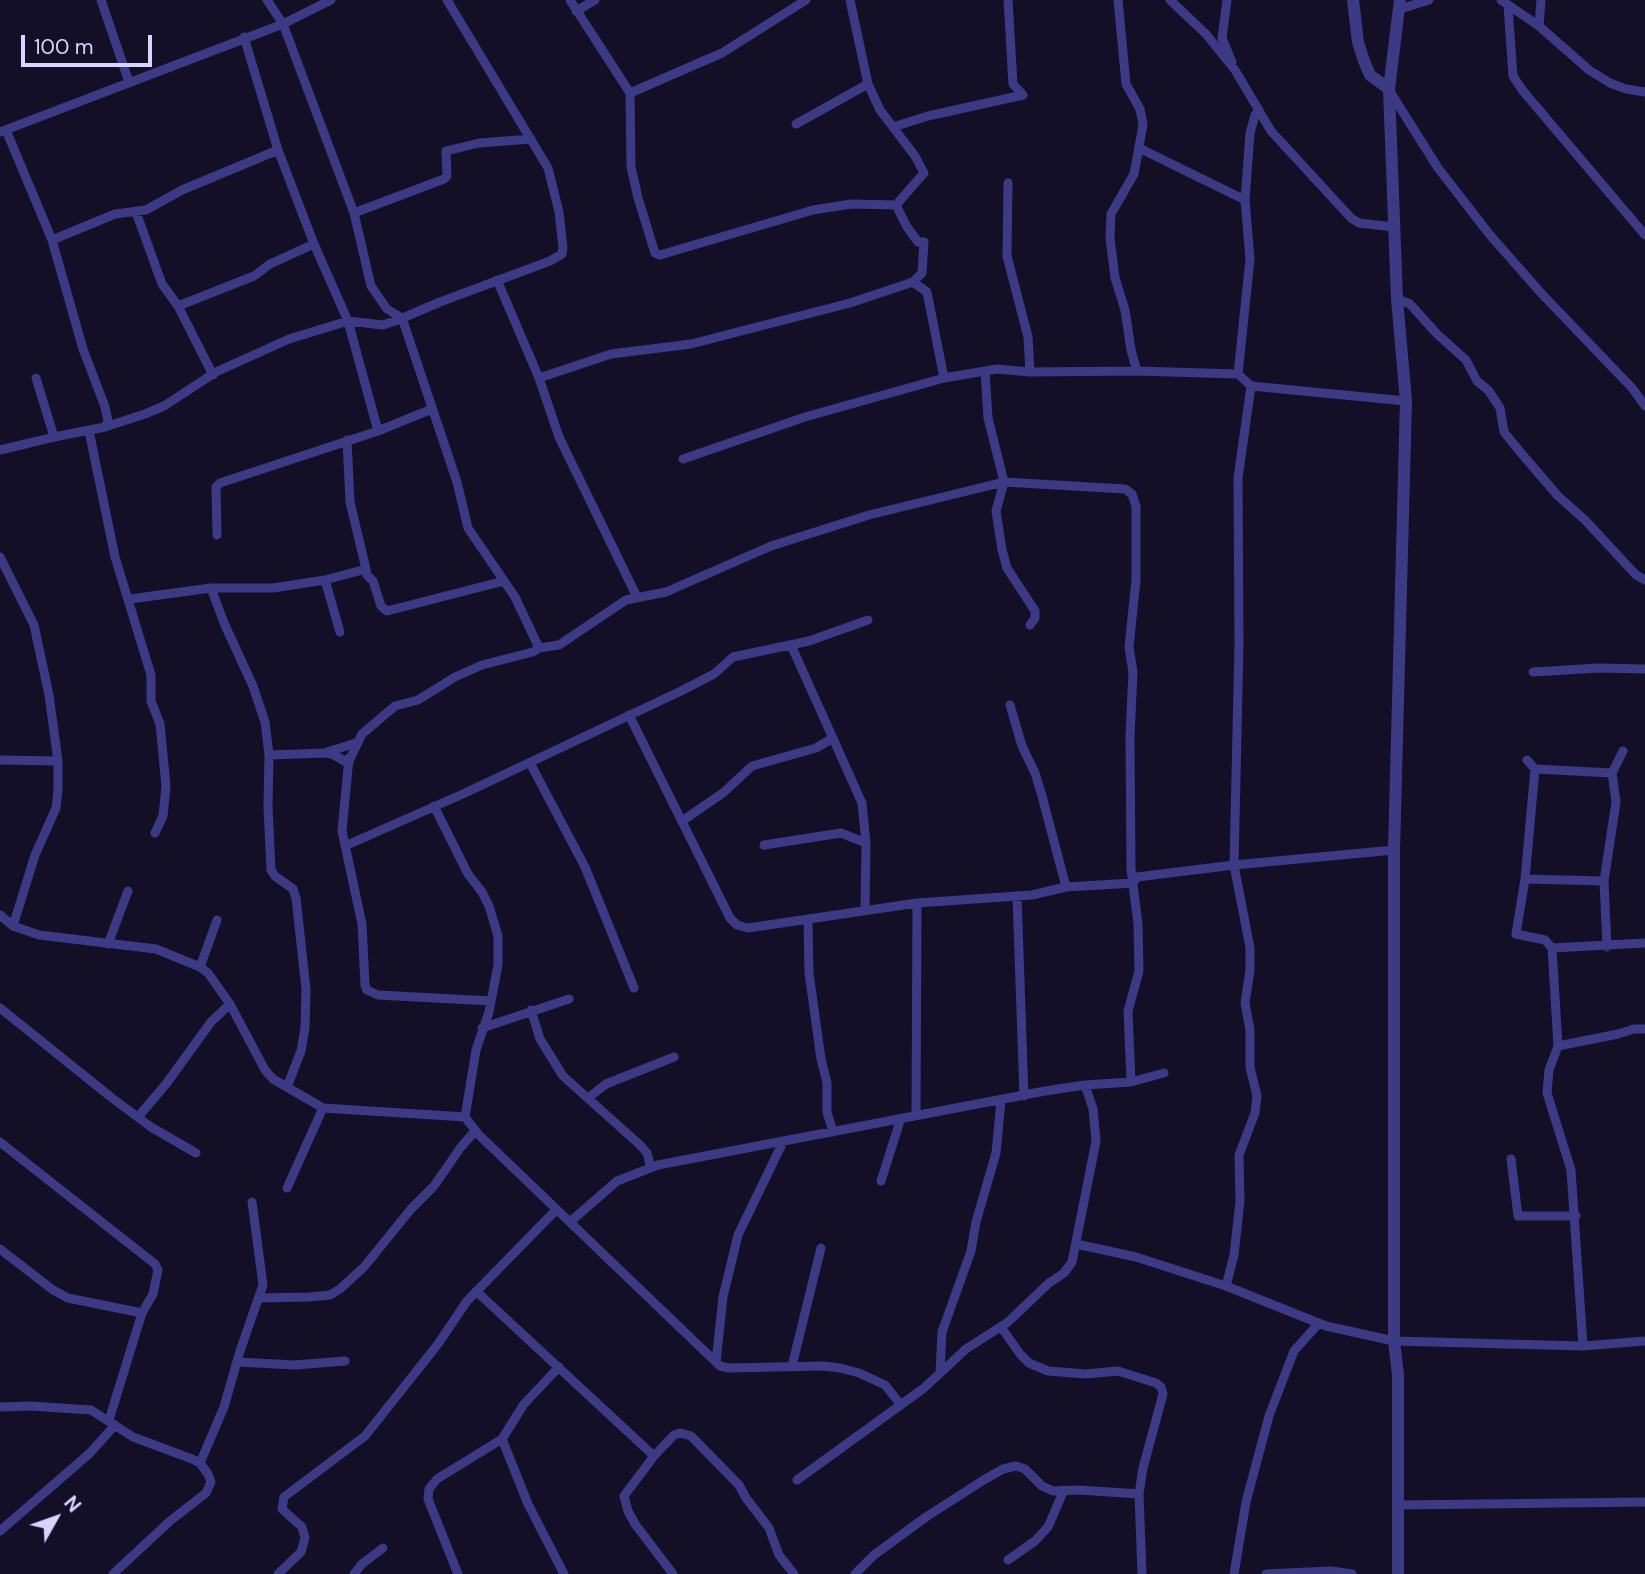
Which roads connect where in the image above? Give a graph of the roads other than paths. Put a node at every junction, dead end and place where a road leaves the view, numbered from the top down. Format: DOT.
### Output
graph roads {
  1 [pos="102,0"];
  2 [pos="267,0"];
  3 [pos="331,0"];
  4 [pos="447,0"];
  5 [pos="570,0"];
  6 [pos="595,0"];
  7 [pos="806,0"];
  8 [pos="850,0"];
  9 [pos="1008,0"];
  10 [pos="1118,0"];
  11 [pos="1170,0"];
  12 [pos="1227,0"];
  13 [pos="1353,0"];
  14 [pos="1429,0"];
  15 [pos="1541,0"];
  16 [pos="1504,3"];
  17 [pos="1400,5"];
  18 [pos="576,10"];
  19 [pos="283,24"];
  20 [pos="1539,26"];
  21 [pos="244,37"];
  22 [pos="1235,70"];
  23 [pos="129,82"];
  24 [pos="868,84"];
  25 [pos="1389,89"];
  26 [pos="1645,92"];
  27 [pos="631,93"];
  28 [pos="1259,110"];
  29 [pos="796,124"];
  30 [pos="893,127"];
  31 [pos="3,131"];
  32 [pos="531,139"];
  33 [pos="1139,148"];
  34 [pos="278,150"];
  35 [pos="1008,184"];
  36 [pos="1245,200"];
  37 [pos="896,205"];
  38 [pos="136,212"];
  39 [pos="354,214"];
  40 [pos="1394,227"];
  41 [pos="1645,235"];
  42 [pos="52,240"];
  43 [pos="314,244"];
  44 [pos="922,273"];
  45 [pos="497,280"];
  46 [pos="913,282"];
  47 [pos="927,292"];
  48 [pos="1397,299"];
  49 [pos="178,306"];
  50 [pos="402,318"];
  51 [pos="348,321"];
  52 [pos="985,371"];
  53 [pos="1137,371"];
  54 [pos="1030,372"];
  55 [pos="1238,374"];
  56 [pos="213,375"];
  57 [pos="36,378"];
  58 [pos="539,378"];
  59 [pos="944,378"];
  60 [pos="1251,386"];
  61 [pos="1406,401"];
  62 [pos="1645,406"];
  63 [pos="432,409"];
  64 [pos="105,427"];
  65 [pos="89,431"];
  66 [pos="378,431"];
  67 [pos="54,437"];
  68 [pos="347,440"];
  69 [pos="0,450"];
  70 [pos="682,459"];
  71 [pos="1004,482"];
  72 [pos="217,535"];
  73 [pos="0,557"];
  74 [pos="366,569"];
  75 [pos="325,580"];
  76 [pos="1645,580"];
  77 [pos="504,581"];
  78 [pos="211,588"];
  79 [pos="637,597"];
  80 [pos="130,599"];
  81 [pos="869,620"];
  82 [pos="1030,625"];
  83 [pos="340,632"];
  84 [pos="791,645"];
  85 [pos="539,648"];
  86 [pos="1645,669"];
  87 [pos="1533,673"];
  88 [pos="1010,705"];
  89 [pos="629,715"];
  90 [pos="832,738"];
  91 [pos="355,743"];
  92 [pos="1623,751"];
  93 [pos="326,753"];
  94 [pos="269,755"];
  95 [pos="0,760"];
  96 [pos="1527,760"];
  97 [pos="58,761"];
  98 [pos="348,762"];
  99 [pos="530,763"];
  100 [pos="1535,769"];
  101 [pos="1612,773"];
  102 [pos="434,806"];
  103 [pos="682,821"];
  104 [pos="155,833"];
  105 [pos="866,843"];
  106 [pos="764,845"];
  107 [pos="345,846"];
  108 [pos="1394,850"];
  109 [pos="1234,864"];
  110 [pos="1525,879"];
  111 [pos="1604,881"];
  112 [pos="1133,883"];
  113 [pos="1066,887"];
  114 [pos="128,891"];
  115 [pos="1017,896"];
  116 [pos="917,903"];
  117 [pos="866,909"];
  118 [pos="0,915"];
  119 [pos="808,919"];
  120 [pos="217,920"];
  121 [pos="13,926"];
  122 [pos="1645,943"];
  123 [pos="108,944"];
  124 [pos="1607,947"];
  125 [pos="1552,948"];
  126 [pos="200,967"];
  127 [pos="634,988"];
  128 [pos="569,999"];
  129 [pos="492,1001"];
  130 [pos="230,1004"];
  131 [pos="0,1008"];
  132 [pos="531,1010"];
  133 [pos="482,1028"];
  134 [pos="1399,1029"];
  135 [pos="1645,1029"];
  136 [pos="1558,1046"];
  137 [pos="674,1057"];
  138 [pos="1164,1073"];
  139 [pos="1131,1082"];
  140 [pos="1085,1085"];
  141 [pos="287,1087"];
  142 [pos="1024,1096"];
  143 [pos="588,1098"];
  144 [pos="1001,1101"];
  145 [pos="323,1108"];
  146 [pos="916,1115"];
  147 [pos="138,1117"];
  148 [pos="465,1117"];
  149 [pos="901,1118"];
  150 [pos="475,1131"];
  151 [pos="833,1132"];
  152 [pos="783,1142"];
  153 [pos="2,1143"];
  154 [pos="196,1153"];
  155 [pos="0,1155"];
  156 [pos="1511,1159"];
  157 [pos="651,1168"];
  158 [pos="881,1181"];
  159 [pos="287,1188"];
  160 [pos="252,1202"];
  161 [pos="556,1210"];
  162 [pos="1576,1216"];
  163 [pos="570,1223"];
  164 [pos="1076,1244"];
  165 [pos="821,1248"];
  166 [pos="0,1249"];
  167 [pos="1226,1286"];
  168 [pos="476,1291"];
  169 [pos="259,1298"];
  170 [pos="142,1313"];
  171 [pos="1319,1323"];
  172 [pos="1001,1327"];
  173 [pos="1645,1341"];
  174 [pos="1394,1342"];
  175 [pos="1583,1346"];
  176 [pos="345,1361"];
  177 [pos="237,1362"];
  178 [pos="716,1362"];
  179 [pos="792,1366"];
  180 [pos="559,1367"];
  181 [pos="940,1373"];
  182 [pos="901,1405"];
  183 [pos="0,1407"];
  184 [pos="112,1423"];
  185 [pos="502,1439"];
  186 [pos="654,1456"];
  187 [pos="200,1463"];
  188 [pos="797,1480"];
  189 [pos="1064,1490"];
  190 [pos="1139,1494"];
  191 [pos="1645,1502"];
  192 [pos="1400,1505"];
  193 [pos="0,1531"];
  194 [pos="383,1548"];
  195 [pos="1008,1560"];
  196 [pos="113,1574"];
  197 [pos="278,1574"];
  198 [pos="354,1574"];
  199 [pos="458,1574"];
  200 [pos="564,1574"];
  201 [pos="673,1574"];
  202 [pos="794,1574"];
  203 [pos="855,1574"];
  204 [pos="1142,1574"];
  205 [pos="1234,1574"];
  206 [pos="1266,1574"];
  207 [pos="1352,1574"];
  208 [pos="1398,1574"];
  1 -- 23 [label="street"];
  2 -- 19 [label="street"];
  3 -- 19 [label="street"];
  4 -- 32 [label="street"];
  5 -- 18 [label="street"];
  6 -- 18 [label="street"];
  7 -- 27 [label="street"];
  8 -- 24 [label="street"];
  9 -- 30 [label="street"];
  10 -- 33 [label="street"];
  11 -- 22 [label="street"];
  12 -- 22 [label="street"];
  13 -- 25 [label="street"];
  14 -- 17 [label="street"];
  15 -- 20 [label="street"];
  16 -- 20 [label="street"];
  16 -- 41 [label="street"];
  17 -- 25 [label="street"];
  18 -- 27 [label="street"];
  19 -- 21 [label="street"];
  19 -- 39 [label="street"];
  20 -- 26 [label="street"];
  21 -- 23 [label="street"];
  21 -- 34 [label="street"];
  22 -- 28 [label="street"];
  23 -- 31 [label="street"];
  24 -- 29 [label="street"];
  24 -- 30 [label="street"];
  25 -- 40 [label="street"];
  25 -- 62 [label="street"];
  27 -- 37 [label="street"];
  28 -- 36 [label="street"];
  28 -- 40 [label="street"];
  30 -- 37 [label="street"];
  31 -- 42 [label="street"];
  32 -- 39 [label="street"];
  32 -- 45 [label="street"];
  33 -- 36 [label="street"];
  33 -- 53 [label="street"];
  34 -- 38 [label="street"];
  34 -- 43 [label="street"];
  35 -- 54 [label="street"];
  36 -- 55 [label="street"];
  37 -- 44 [label="street"];
  38 -- 42 [label="street"];
  38 -- 49 [label="street"];
  39 -- 50 [label="street"];
  40 -- 48 [label="street"];
  42 -- 64 [label="street"];
  43 -- 49 [label="street"];
  43 -- 51 [label="street"];
  44 -- 46 [label="street"];
  44 -- 47 [label="street"];
  45 -- 50 [label="street"];
  45 -- 58 [label="street"];
  46 -- 47 [label="street"];
  46 -- 58 [label="street"];
  47 -- 59 [label="street"];
  48 -- 61 [label="street"];
  48 -- 76 [label="street"];
  49 -- 56 [label="street"];
  50 -- 51 [label="street"];
  50 -- 63 [label="street"];
  51 -- 56 [label="street"];
  51 -- 66 [label="street"];
  52 -- 54 [label="street"];
  52 -- 59 [label="street"];
  52 -- 71 [label="street"];
  53 -- 54 [label="street"];
  53 -- 55 [label="street"];
  55 -- 60 [label="street"];
  56 -- 64 [label="street"];
  57 -- 67 [label="street"];
  58 -- 79 [label="street"];
  59 -- 70 [label="street"];
  60 -- 61 [label="street"];
  60 -- 109 [label="street"];
  61 -- 108 [label="street"];
  63 -- 66 [label="street"];
  63 -- 77 [label="street"];
  64 -- 65 [label="street"];
  65 -- 67 [label="street"];
  65 -- 80 [label="street"];
  66 -- 68 [label="street"];
  67 -- 69 [label="street"];
  68 -- 72 [label="street"];
  68 -- 74 [label="street"];
  71 -- 79 [label="street"];
  71 -- 82 [label="street"];
  71 -- 112 [label="street"];
  73 -- 97 [label="street"];
  74 -- 75 [label="street"];
  74 -- 77 [label="street"];
  75 -- 78 [label="street"];
  75 -- 83 [label="street"];
  77 -- 85 [label="street"];
  78 -- 80 [label="street"];
  78 -- 94 [label="street"];
  79 -- 85 [label="street"];
  80 -- 104 [label="street"];
  81 -- 84 [label="street"];
  84 -- 89 [label="street"];
  84 -- 90 [label="street"];
  85 -- 91 [label="street"];
  86 -- 87 [label="street"];
  88 -- 113 [label="street"];
  89 -- 99 [label="street"];
  89 -- 103 [label="street"];
  90 -- 103 [label="street"];
  90 -- 105 [label="street"];
  91 -- 93 [label="street"];
  91 -- 98 [label="street"];
  92 -- 101 [label="street"];
  93 -- 94 [label="street"];
  93 -- 98 [label="street"];
  94 -- 141 [label="street"];
  95 -- 97 [label="street"];
  96 -- 100 [label="street"];
  97 -- 121 [label="street"];
  98 -- 107 [label="street"];
  99 -- 102 [label="street"];
  99 -- 127 [label="street"];
  100 -- 101 [label="street"];
  100 -- 110 [label="street"];
  101 -- 111 [label="street"];
  102 -- 107 [label="street"];
  102 -- 129 [label="street"];
  103 -- 119 [label="street"];
  105 -- 106 [label="street"];
  105 -- 117 [label="street"];
  107 -- 129 [label="street"];
  108 -- 109 [label="street"];
  108 -- 174 [label="street"];
  109 -- 112 [label="street"];
  109 -- 167 [label="street"];
  110 -- 111 [label="street"];
  110 -- 125 [label="street"];
  111 -- 124 [label="street"];
  112 -- 113 [label="street"];
  112 -- 139 [label="street"];
  113 -- 115 [label="street"];
  114 -- 123 [label="street"];
  115 -- 116 [label="street"];
  115 -- 142 [label="street"];
  116 -- 117 [label="street"];
  116 -- 146 [label="street"];
  117 -- 119 [label="street"];
  118 -- 121 [label="street"];
  119 -- 151 [label="street"];
  120 -- 126 [label="street"];
  121 -- 123 [label="street"];
  122 -- 124 [label="street"];
  123 -- 126 [label="street"];
  124 -- 125 [label="street"];
  125 -- 136 [label="street"];
  126 -- 130 [label="street"];
  128 -- 132 [label="street"];
  129 -- 133 [label="street"];
  130 -- 141 [label="street"];
  130 -- 147 [label="street"];
  131 -- 147 [label="street"];
  132 -- 133 [label="street"];
  132 -- 143 [label="street"];
  133 -- 148 [label="street"];
  134 -- 174 [label="street"];
  135 -- 136 [label="street"];
  136 -- 162 [label="street"];
  137 -- 143 [label="street"];
  138 -- 139 [label="street"];
  139 -- 140 [label="street"];
  140 -- 142 [label="street"];
  140 -- 164 [label="street"];
  141 -- 145 [label="street"];
  142 -- 144 [label="street"];
  143 -- 157 [label="street"];
  144 -- 146 [label="street"];
  144 -- 181 [label="street"];
  145 -- 148 [label="street"];
  145 -- 159 [label="street"];
  146 -- 149 [label="street"];
  147 -- 154 [label="street"];
  148 -- 150 [label="street"];
  149 -- 151 [label="street"];
  149 -- 158 [label="street"];
  150 -- 161 [label="street"];
  150 -- 169 [label="street"];
  151 -- 152 [label="street"];
  152 -- 157 [label="street"];
  152 -- 178 [label="street"];
  153 -- 155 [label="street"];
  153 -- 170 [label="street"];
  156 -- 162 [label="street"];
  157 -- 163 [label="street"];
  160 -- 169 [label="street"];
  161 -- 163 [label="street"];
  161 -- 168 [label="street"];
  162 -- 175 [label="street"];
  163 -- 178 [label="street"];
  164 -- 167 [label="street"];
  164 -- 172 [label="street"];
  165 -- 179 [label="street"];
  166 -- 170 [label="street"];
  167 -- 171 [label="street"];
  168 -- 180 [label="street"];
  168 -- 197 [label="street"];
  169 -- 177 [label="street"];
  170 -- 184 [label="street"];
  171 -- 174 [label="street"];
  171 -- 205 [label="street"];
  172 -- 181 [label="street"];
  172 -- 190 [label="street"];
  173 -- 175 [label="street"];
  174 -- 175 [label="street"];
  174 -- 192 [label="street"];
  176 -- 177 [label="street"];
  177 -- 187 [label="street"];
  178 -- 179 [label="street"];
  179 -- 182 [label="street"];
  180 -- 185 [label="street"];
  180 -- 186 [label="street"];
  181 -- 182 [label="street"];
  182 -- 188 [label="street"];
  183 -- 184 [label="street"];
  184 -- 187 [label="street"];
  184 -- 193 [label="street"];
  185 -- 199 [label="street"];
  185 -- 200 [label="street"];
  186 -- 201 [label="street"];
  186 -- 202 [label="street"];
  187 -- 196 [label="street"];
  189 -- 190 [label="street"];
  189 -- 195 [label="street"];
  189 -- 203 [label="street"];
  190 -- 204 [label="street"];
  191 -- 192 [label="street"];
  192 -- 208 [label="street"];
  194 -- 198 [label="street"];
  206 -- 207 [label="street"];
}
